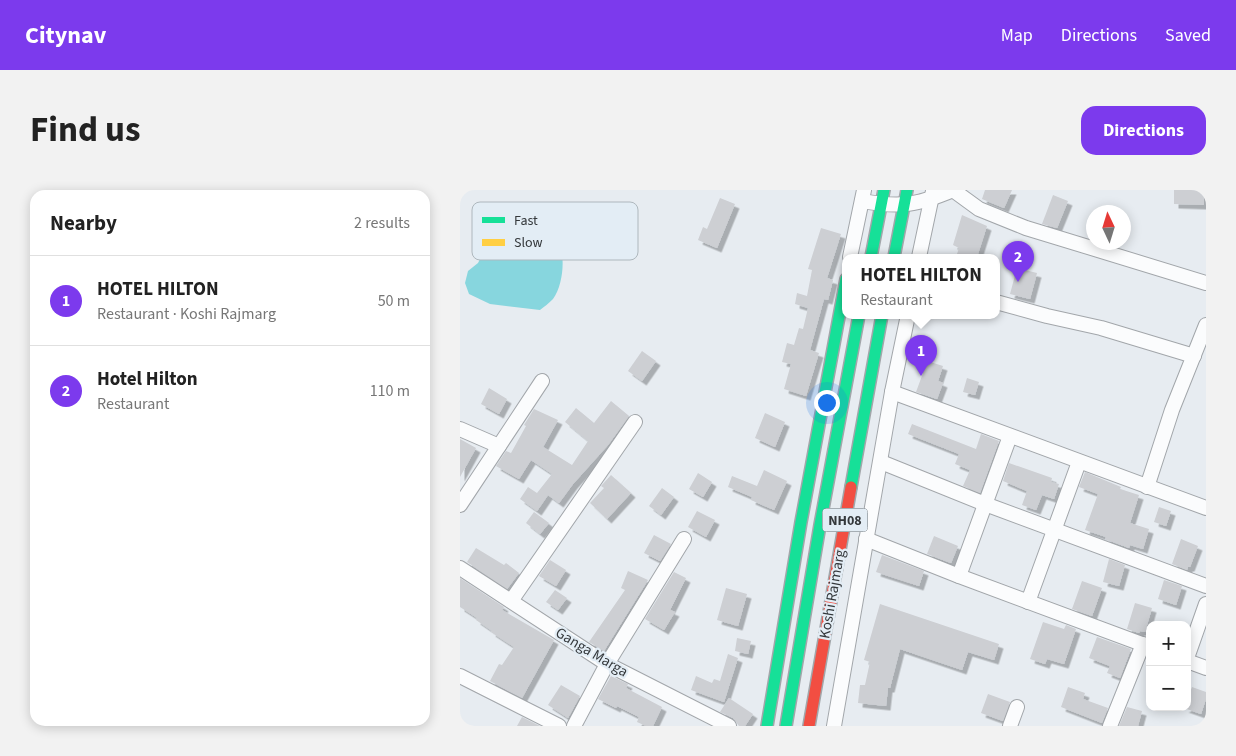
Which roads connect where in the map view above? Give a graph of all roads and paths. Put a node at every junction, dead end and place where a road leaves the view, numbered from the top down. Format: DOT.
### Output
graph roads {
  1 [pos="884,190"];
  2 [pos="907,190"];
  3 [pos="953,190"];
  4 [pos="932,194"];
  5 [pos="863,196"];
  6 [pos="882,205"];
  7 [pos="905,206"];
  8 [pos="851,254"];
  9 [pos="872,254"];
  10 [pos="895,254"];
  11 [pos="920,254"];
  12 [pos="1206,283"];
  13 [pos="842,301"];
  14 [pos="1000,303"];
  15 [pos="858,319"];
  16 [pos="881,319"];
  17 [pos="907,319"];
  18 [pos="1206,325"];
  19 [pos="1194,356"];
  20 [pos="542,380"];
  21 [pos="892,392"];
  22 [pos="635,422"];
  23 [pos="460,429"];
  24 [pos="1010,436"];
  25 [pos="499,446"];
  26 [pos="881,462"];
  27 [pos="1079,462"];
  28 [pos="1147,486"];
  29 [pos="985,504"];
  30 [pos="460,505"];
  31 [pos="1206,508"];
  32 [pos="1054,530"];
  33 [pos="684,538"];
  34 [pos="866,539"];
  35 [pos="460,568"];
  36 [pos="959,576"];
  37 [pos="1206,586"];
  38 [pos="511,601"];
  39 [pos="1028,602"];
  40 [pos="1206,604"];
  41 [pos="1146,646"];
  42 [pos="1191,647"];
  43 [pos="1146,648"];
  44 [pos="1191,661"];
  45 [pos="608,664"];
  46 [pos="1206,668"];
  47 [pos="460,676"];
  48 [pos="1017,707"];
  49 [pos="558,726"];
  50 [pos="574,726"];
  51 [pos="729,726"];
  52 [pos="767,726"];
  53 [pos="786,726"];
  54 [pos="809,726"];
  55 [pos="834,726"];
  56 [pos="1010,726"];
  57 [pos="1110,726"];
  1 -- 6 [label="main road"];
  2 -- 7 [label="main road"];
  3 -- 4 [label="street"];
  3 -- 12 [label="street"];
  4 -- 7 [label="street"];
  4 -- 11 [label="street"];
  5 -- 6 [label="street"];
  5 -- 8 [label="street"];
  6 -- 7 [label="street"];
  6 -- 9 [label="main road"];
  7 -- 10 [label="main road"];
  13 -- 52 [label="main road"];
  14 -- 19 [label="street"];
  15 -- 53 [label="main road, Koshi Rajmarg / NH08"];
  16 -- 54 [label="main road, Koshi Rajmarg / NH08"];
  17 -- 21 [label="street"];
  18 -- 19 [label="street"];
  19 -- 28 [label="street"];
  20 -- 25 [label="street"];
  21 -- 24 [label="street"];
  21 -- 26 [label="street"];
  22 -- 38 [label="street"];
  23 -- 25 [label="street"];
  24 -- 27 [label="street"];
  24 -- 29 [label="street"];
  25 -- 30 [label="street"];
  26 -- 29 [label="street"];
  26 -- 34 [label="street"];
  27 -- 28 [label="street"];
  27 -- 32 [label="street"];
  28 -- 31 [label="street"];
  29 -- 32 [label="street"];
  29 -- 36 [label="street"];
  32 -- 37 [label="street"];
  32 -- 39 [label="street"];
  33 -- 45 [label="street"];
  34 -- 36 [label="street"];
  34 -- 55 [label="street"];
  35 -- 38 [label="street, Ganga Marga"];
  36 -- 39 [label="street"];
  38 -- 45 [label="street, Ganga Marga"];
  39 -- 41 [label="street"];
  40 -- 42 [label="street"];
  43 -- 57 [label="street"];
  44 -- 46 [label="street"];
  45 -- 50 [label="street"];
  45 -- 51 [label="street, Ganga Marga"];
  47 -- 49 [label="street"];
  48 -- 56 [label="street"];
}
